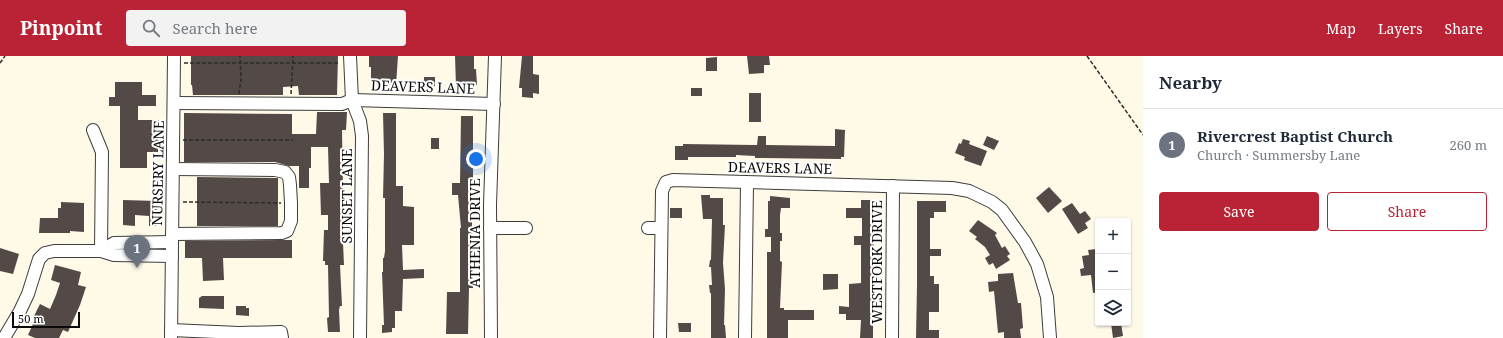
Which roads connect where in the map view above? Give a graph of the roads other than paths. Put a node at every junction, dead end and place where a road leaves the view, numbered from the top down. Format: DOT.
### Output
graph roads {
  1 [pos="495,56"];
  2 [pos="174,60"];
  3 [pos="350,60"];
  4 [pos="352,100"];
  5 [pos="174,103"];
  6 [pos="494,104"];
  7 [pos="93,130"];
  8 [pos="173,169"];
  9 [pos="747,183"];
  10 [pos="892,186"];
  11 [pos="490,228"];
  12 [pos="526,228"];
  13 [pos="648,228"];
  14 [pos="661,228"];
  15 [pos="172,238"];
  16 [pos="102,251"];
  17 [pos="172,256"];
  18 [pos="171,334"];
  19 [pos="4,338"];
  20 [pos="282,338"];
  21 [pos="360,338"];
  22 [pos="491,338"];
  23 [pos="660,338"];
  24 [pos="745,338"];
  25 [pos="892,338"];
  26 [pos="1050,338"];
  1 -- 6 [label="street, ATHENIA DRIVE"];
  2 -- 5 [label="street, NURSERY LANE"];
  3 -- 4 [label="street, SUNSET LANE"];
  4 -- 5 [label="street, DEAVERS LANE"];
  4 -- 6 [label="street, DEAVERS LANE"];
  4 -- 21 [label="street, SUNSET LANE"];
  5 -- 8 [label="street, NURSERY LANE"];
  6 -- 11 [label="street, ATHENIA DRIVE"];
  7 -- 16 [label="street"];
  8 -- 15 [label="street, NURSERY LANE"];
  8 -- 15 [label="street"];
  9 -- 10 [label="street, DEAVERS LANE"];
  9 -- 14 [label="street, DEAVERS LANE"];
  9 -- 24 [label="street"];
  10 -- 25 [label="street, WESTFORK DRIVE"];
  10 -- 26 [label="street, DEAVERS LANE"];
  11 -- 12 [label="street"];
  11 -- 22 [label="street, ATHENIA DRIVE"];
  13 -- 14 [label="street"];
  14 -- 23 [label="street"];
  15 -- 16 [label="street"];
  15 -- 17 [label="street, NURSERY LANE"];
  16 -- 17 [label="street"];
  16 -- 19 [label="street"];
  17 -- 18 [label="street, NURSERY LANE"];
  18 -- 20 [label="street"];
}
